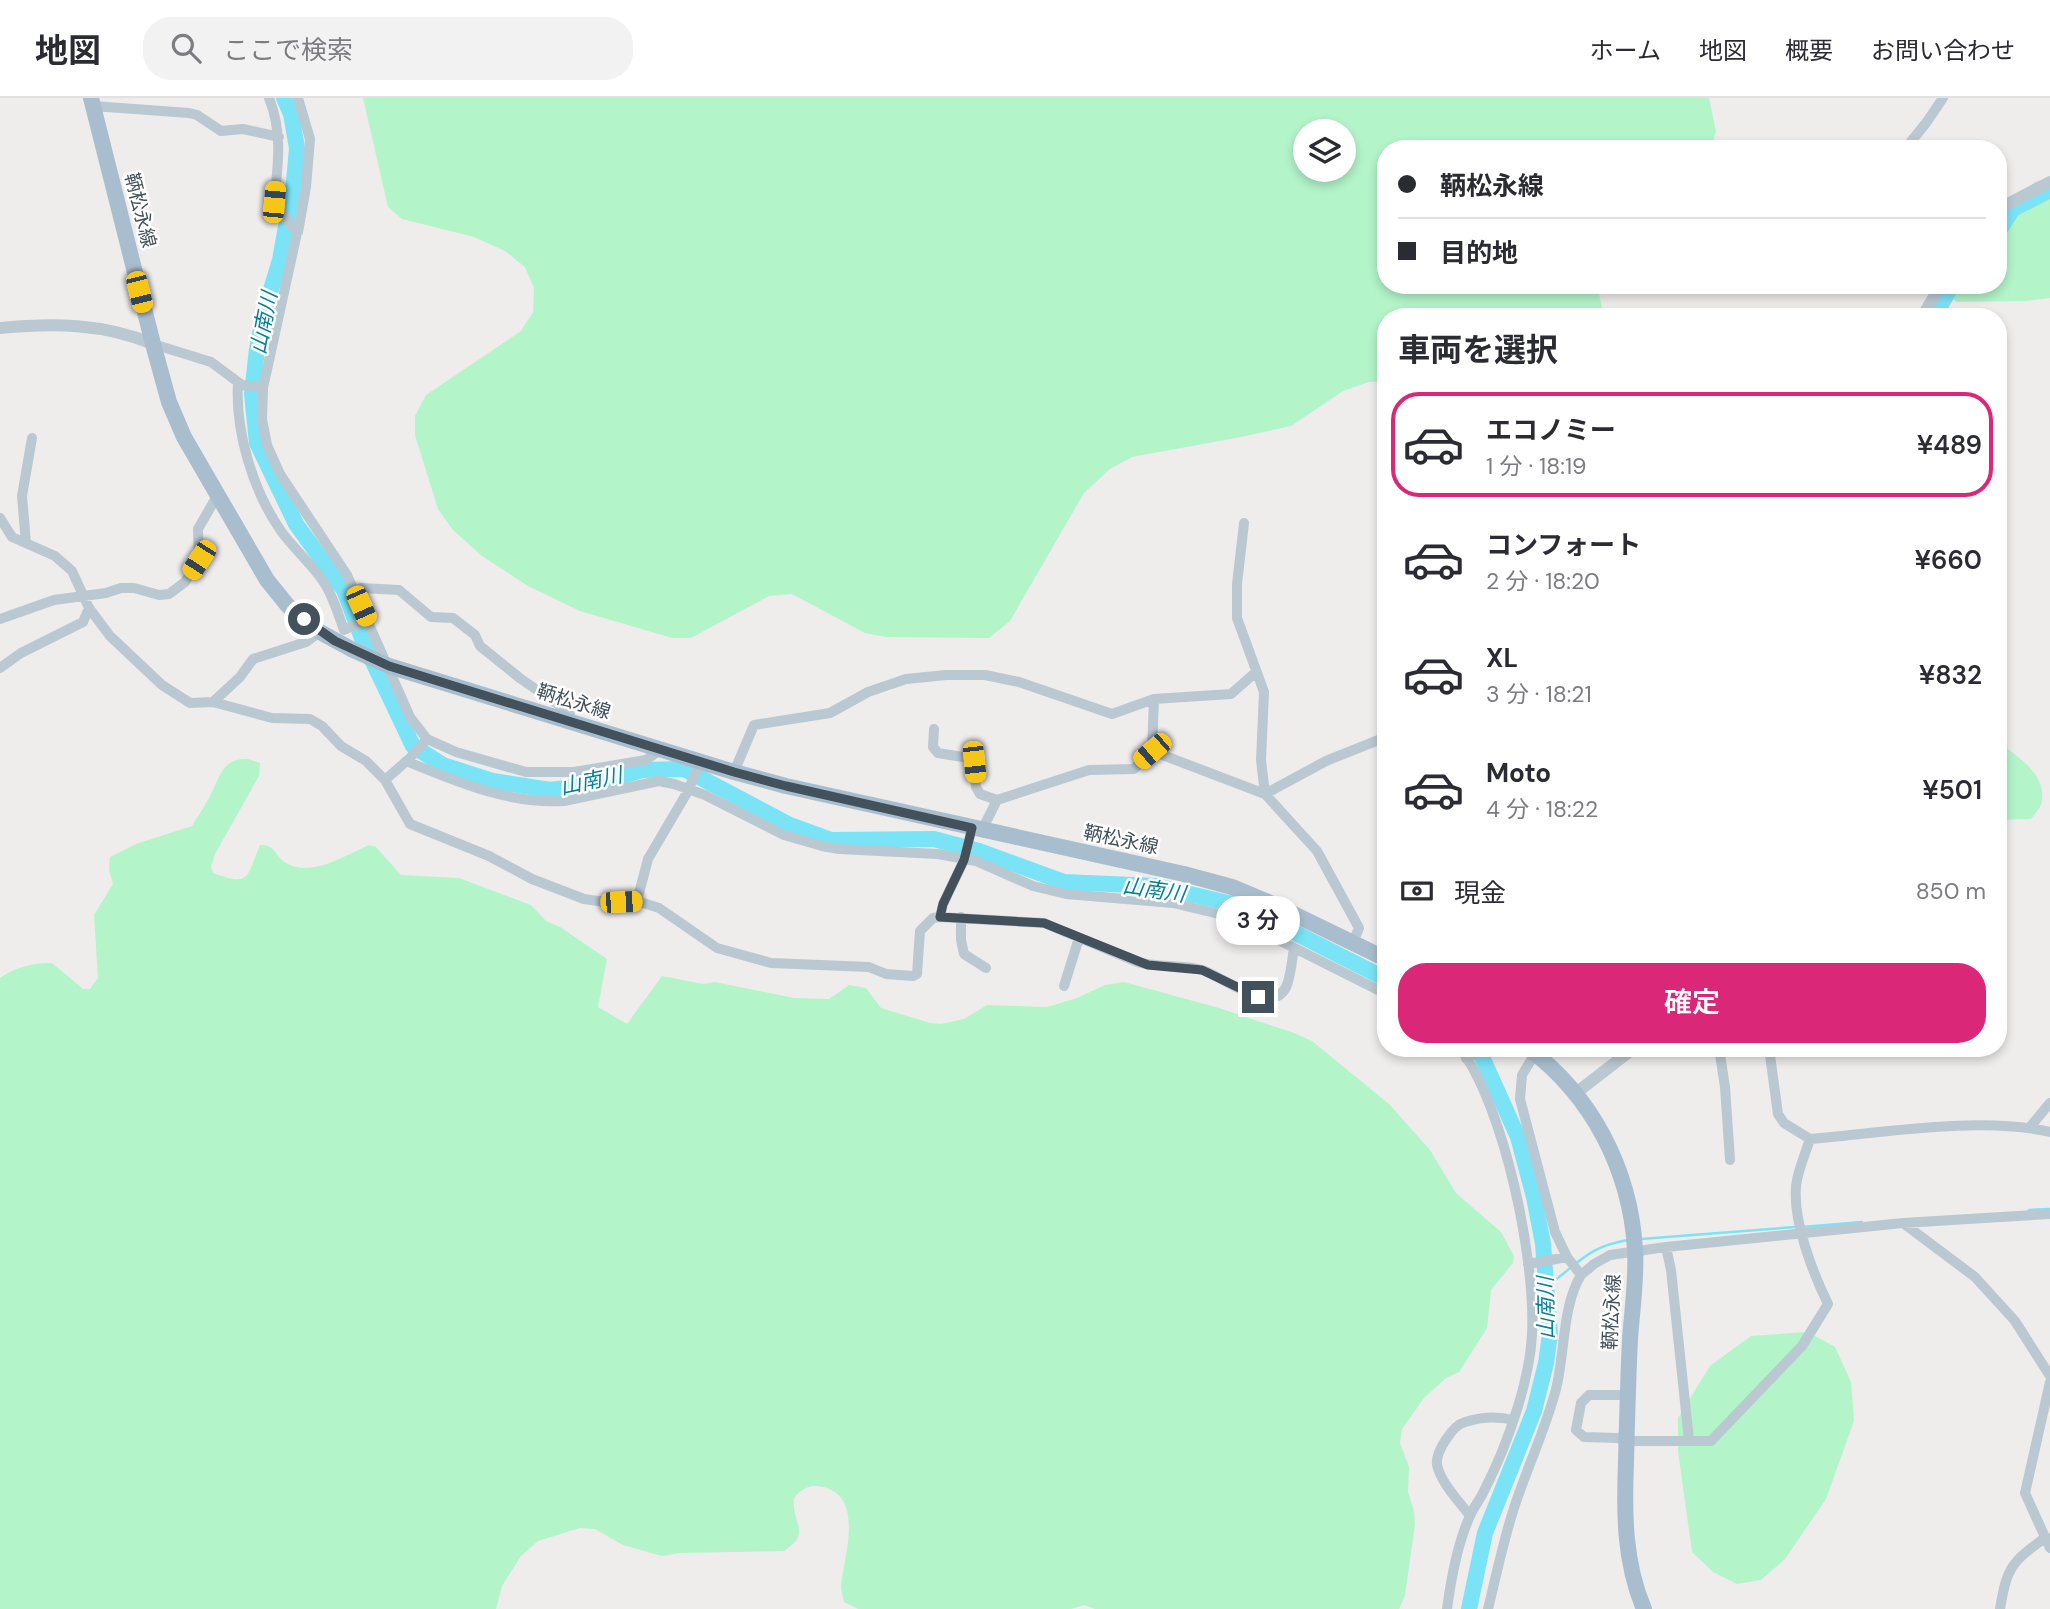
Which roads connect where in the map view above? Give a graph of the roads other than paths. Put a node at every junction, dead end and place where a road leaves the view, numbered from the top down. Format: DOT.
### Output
graph roads {
  1 [pos="270,98"];
  2 [pos="298,98"];
  3 [pos="1943,98"];
  4 [pos="92,102"];
  5 [pos="279,138"];
  6 [pos="1912,140"];
  7 [pos="2050,182"];
  8 [pos="2007,204"];
  9 [pos="297,230"];
  10 [pos="0,328"];
  11 [pos="153,344"];
  12 [pos="240,384"];
  13 [pos="261,388"];
  14 [pos="32,438"];
  15 [pos="217,496"];
  16 [pos="0,518"];
  17 [pos="1244,523"];
  18 [pos="26,543"];
  19 [pos="355,592"];
  20 [pos="85,597"];
  21 [pos="89,608"];
  22 [pos="0,619"];
  23 [pos="365,621"];
  24 [pos="320,632"];
  25 [pos="386,665"];
  26 [pos="0,668"];
  27 [pos="1256,673"];
  28 [pos="1154,699"];
  29 [pos="213,702"];
  30 [pos="572,722"];
  31 [pos="934,729"];
  32 [pos="426,741"];
  33 [pos="1377,741"];
  34 [pos="660,750"];
  35 [pos="1152,751"];
  36 [pos="408,759"];
  37 [pos="699,765"];
  38 [pos="734,772"];
  39 [pos="385,780"];
  40 [pos="689,788"];
  41 [pos="1265,793"];
  42 [pos="997,800"];
  43 [pos="974,832"];
  44 [pos="964,857"];
  45 [pos="637,901"];
  46 [pos="940,917"];
  47 [pos="961,917"];
  48 [pos="1079,938"];
  49 [pos="1353,942"];
  50 [pos="1294,948"];
  51 [pos="1377,954"];
  52 [pos="986,968"];
  53 [pos="1064,986"];
  54 [pos="1377,990"];
  55 [pos="1472,1057"];
  56 [pos="1531,1057"];
  57 [pos="1541,1057"];
  58 [pos="1622,1057"];
  59 [pos="1720,1057"];
  60 [pos="1770,1057"];
  61 [pos="1576,1093"];
  62 [pos="2050,1103"];
  63 [pos="2030,1128"];
  64 [pos="2050,1132"];
  65 [pos="1810,1139"];
  66 [pos="1730,1160"];
  67 [pos="2050,1214"];
  68 [pos="1903,1223"];
  69 [pos="1799,1229"];
  70 [pos="1634,1244"];
  71 [pos="1666,1247"];
  72 [pos="1531,1263"];
  73 [pos="1571,1264"];
  74 [pos="2050,1376"];
  75 [pos="2050,1382"];
  76 [pos="1628,1395"];
  77 [pos="1513,1420"];
  78 [pos="1689,1440"];
  79 [pos="1626,1441"];
  80 [pos="1470,1516"];
  81 [pos="2046,1536"];
  82 [pos="2050,1548"];
  83 [pos="1447,1609"];
  84 [pos="1488,1609"];
  85 [pos="1644,1609"];
  86 [pos="2000,1609"];
  1 -- 5 [label="street"];
  2 -- 9 [label="street"];
  3 -- 6 [label="street"];
  4 -- 5 [label="street"];
  4 -- 11 [label="main road, 鞆松永線"];
  5 -- 9 [label="street"];
  7 -- 8 [label="street"];
  9 -- 13 [label="street"];
  10 -- 11 [label="street"];
  11 -- 12 [label="street"];
  11 -- 15 [label="main road, 鞆松永線"];
  12 -- 13 [label="street"];
  12 -- 23 [label="street"];
  13 -- 19 [label="street"];
  14 -- 18 [label="street"];
  15 -- 20 [label="street"];
  15 -- 24 [label="main road, 鞆松永線"];
  16 -- 18 [label="street"];
  17 -- 27 [label="street"];
  18 -- 20 [label="street"];
  19 -- 23 [label="street"];
  19 -- 30 [label="street"];
  20 -- 21 [label="street"];
  20 -- 22 [label="street"];
  21 -- 26 [label="street"];
  21 -- 29 [label="street"];
  23 -- 25 [label="street"];
  24 -- 25 [label="main road, 鞆松永線"];
  24 -- 29 [label="street"];
  25 -- 30 [label="main road, 鞆松永線"];
  25 -- 32 [label="street"];
  27 -- 28 [label="street"];
  27 -- 41 [label="street"];
  28 -- 35 [label="street"];
  28 -- 38 [label="street"];
  29 -- 39 [label="street"];
  30 -- 34 [label="main road, 鞆松永線"];
  31 -- 42 [label="street"];
  32 -- 34 [label="street"];
  32 -- 36 [label="street"];
  33 -- 41 [label="street"];
  34 -- 37 [label="main road, 鞆松永線"];
  35 -- 41 [label="street"];
  35 -- 42 [label="street"];
  36 -- 39 [label="street"];
  36 -- 40 [label="street"];
  37 -- 38 [label="main road, 鞆松永線"];
  37 -- 40 [label="street"];
  38 -- 43 [label="main road, 鞆松永線"];
  39 -- 45 [label="street"];
  40 -- 44 [label="street"];
  40 -- 45 [label="street"];
  41 -- 49 [label="street"];
  42 -- 43 [label="street"];
  43 -- 44 [label="street"];
  43 -- 49 [label="main road, 鞆松永線"];
  44 -- 46 [label="street"];
  44 -- 50 [label="street"];
  45 -- 46 [label="street"];
  46 -- 47 [label="street"];
  47 -- 48 [label="street"];
  47 -- 52 [label="street"];
  48 -- 50 [label="street"];
  48 -- 53 [label="street"];
  49 -- 51 [label="main road, 鞆松永線"];
  50 -- 54 [label="street"];
  55 -- 72 [label="street"];
  56 -- 73 [label="street"];
  57 -- 61 [label="main road, 鞆松永線"];
  58 -- 61 [label="street"];
  59 -- 66 [label="street"];
  60 -- 65 [label="street"];
  61 -- 70 [label="main road, 鞆松永線"];
  62 -- 63 [label="street"];
  63 -- 64 [label="street"];
  63 -- 65 [label="street"];
  65 -- 69 [label="street"];
  67 -- 68 [label="street"];
  68 -- 69 [label="street"];
  68 -- 74 [label="street"];
  69 -- 71 [label="street"];
  69 -- 78 [label="street"];
  70 -- 71 [label="street"];
  70 -- 73 [label="street"];
  70 -- 76 [label="main road, 鞆松永線"];
  71 -- 78 [label="street"];
  72 -- 73 [label="street"];
  72 -- 77 [label="street"];
  73 -- 84 [label="street"];
  75 -- 81 [label="street"];
  76 -- 79 [label="main road, 鞆松永線"];
  76 -- 79 [label="street"];
  77 -- 80 [label="street"];
  77 -- 80 [label="street"];
  78 -- 79 [label="street"];
  79 -- 85 [label="main road, 鞆松永線"];
  80 -- 83 [label="street"];
  81 -- 82 [label="street"];
  81 -- 86 [label="street"];
}
